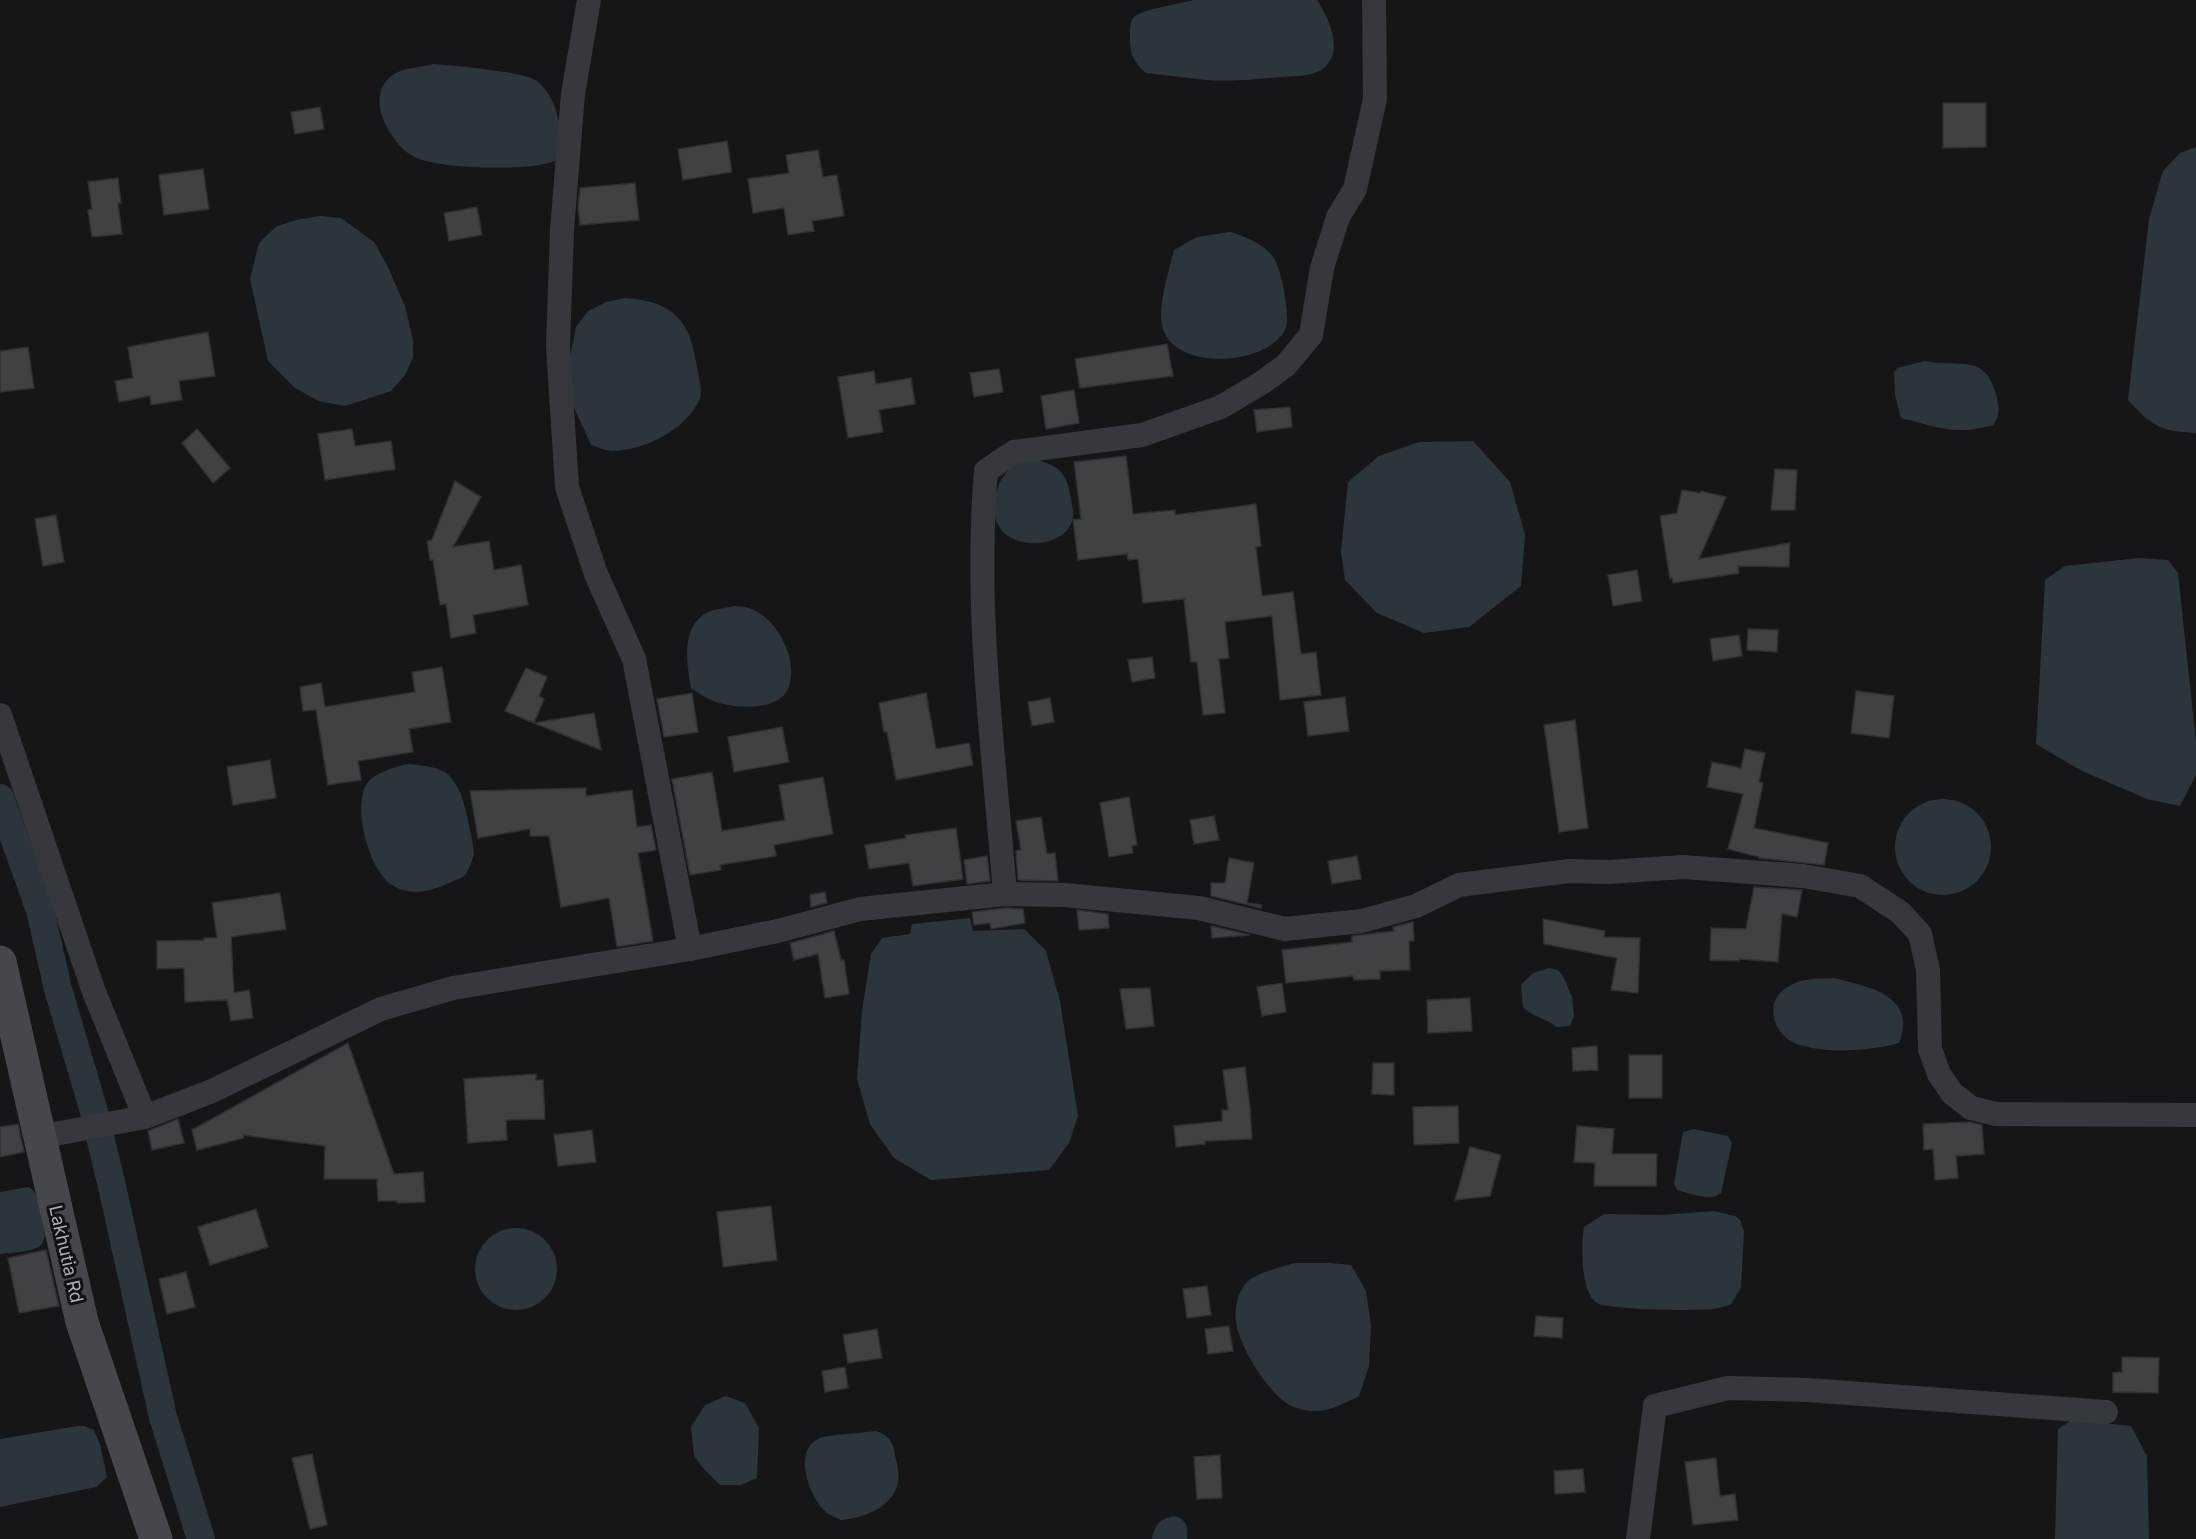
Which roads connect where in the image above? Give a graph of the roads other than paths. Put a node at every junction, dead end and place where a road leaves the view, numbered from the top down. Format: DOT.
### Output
graph roads {
  1 [pos="590,0"];
  2 [pos="1374,0"];
  3 [pos="0,716"];
  4 [pos="1005,894"];
  5 [pos="690,949"];
  6 [pos="0,962"];
  7 [pos="2196,1115"];
  8 [pos="145,1117"];
  9 [pos="39,1137"];
  10 [pos="2106,1412"];
  11 [pos="156,1539"];
  12 [pos="1638,1539"];
  1 -- 5 [label="street"];
  2 -- 4 [label="street"];
  3 -- 8 [label="street"];
  4 -- 5 [label="street"];
  4 -- 7 [label="street"];
  5 -- 8 [label="street"];
  6 -- 9 [label="street, Lakhutia Rd"];
  8 -- 9 [label="street"];
  9 -- 11 [label="street, Lakhutia Rd"];
  10 -- 12 [label="street"];
}
